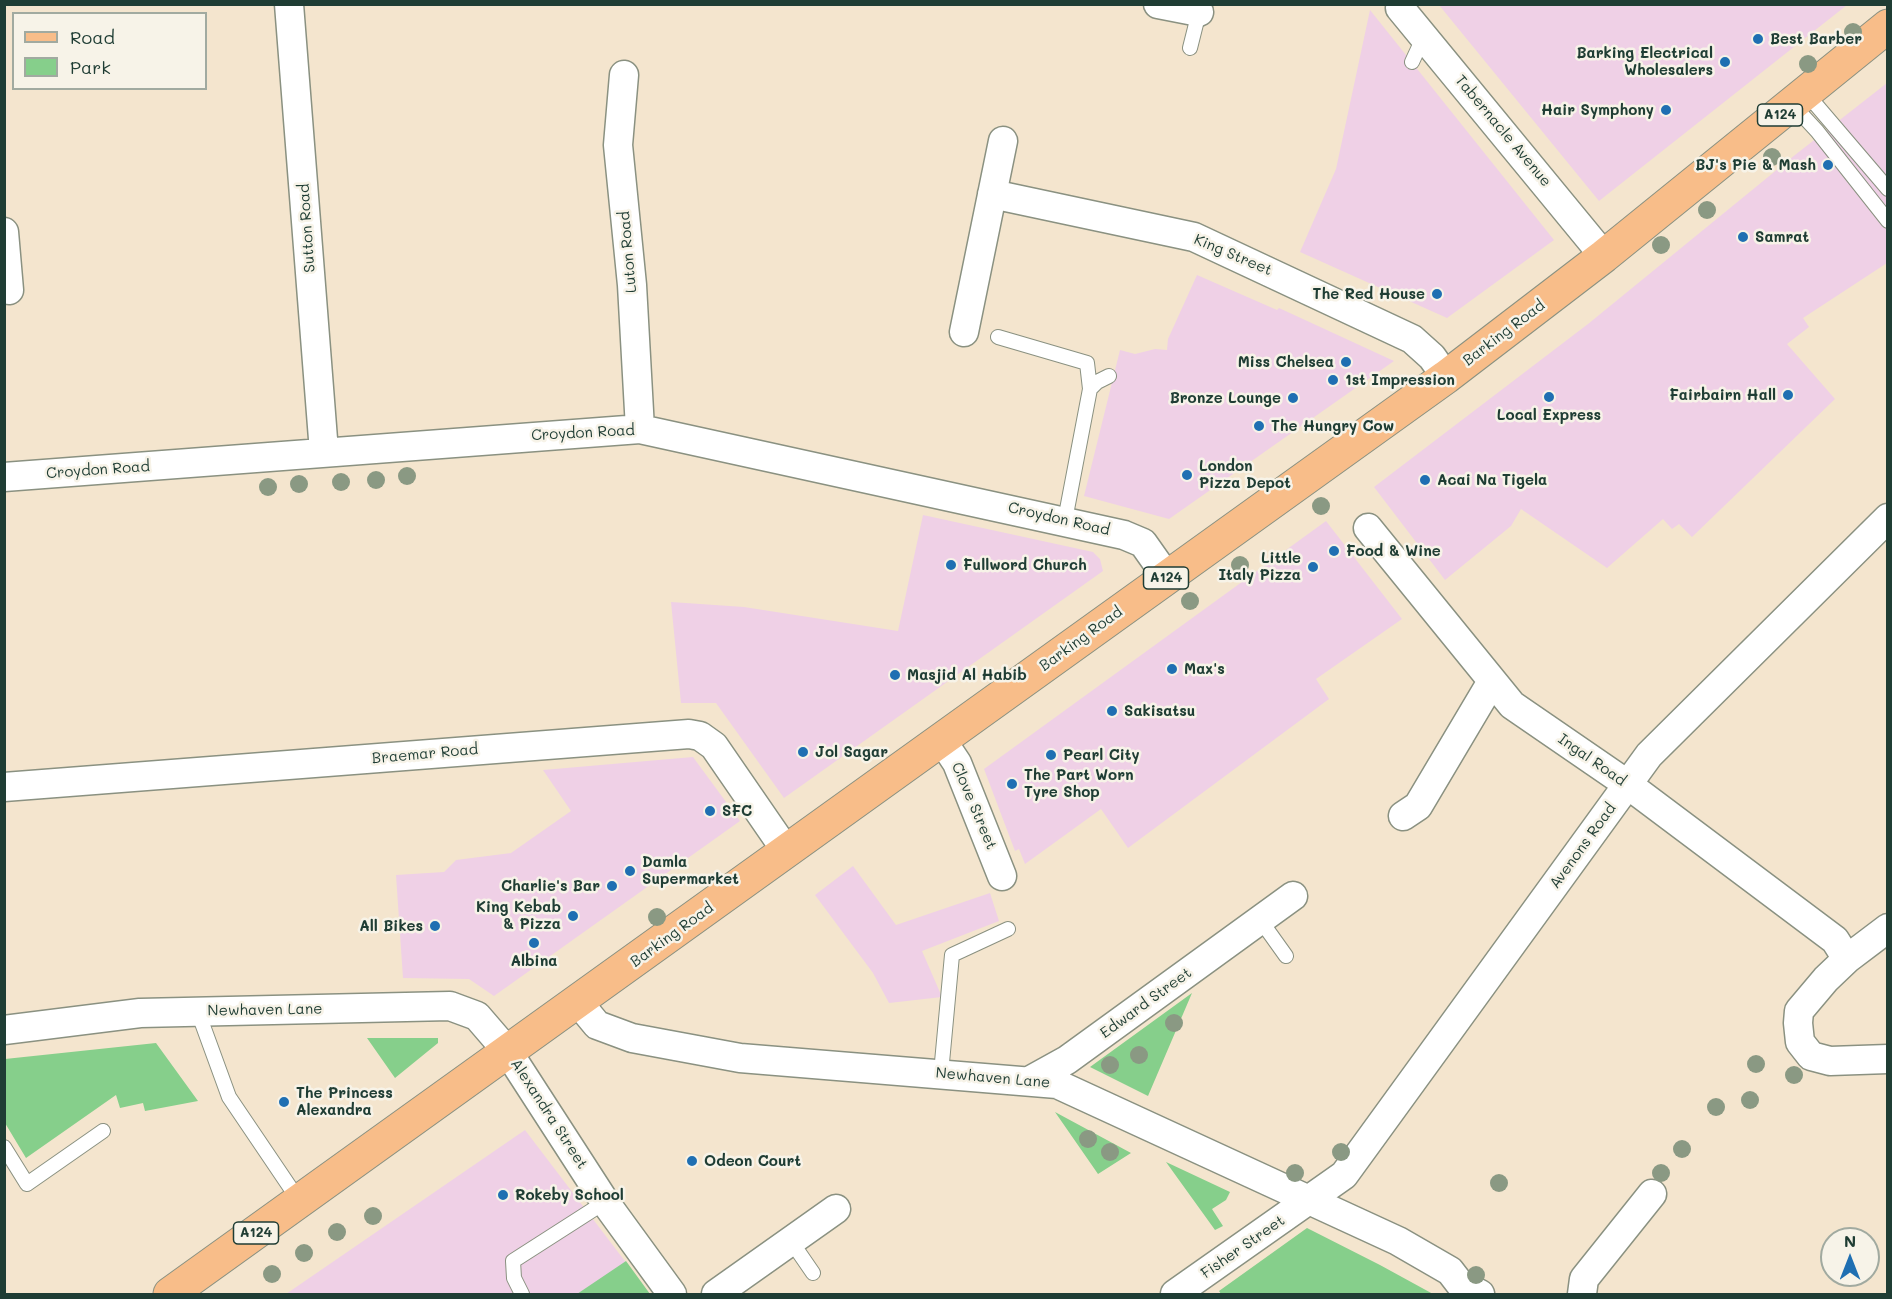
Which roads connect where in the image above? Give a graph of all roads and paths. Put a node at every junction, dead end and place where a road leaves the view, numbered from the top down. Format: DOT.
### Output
graph roads {
  1 [pos="289,4"];
  2 [pos="1158,4"];
  3 [pos="1400,8"];
  4 [pos="1199,12"];
  5 [pos="1887,26"];
  6 [pos="1424,36"];
  7 [pos="1190,48"];
  8 [pos="1412,62"];
  9 [pos="624,75"];
  10 [pos="1799,99"];
  11 [pos="1003,141"];
  12 [pos="1887,189"];
  13 [pos="992,194"];
  14 [pos="1887,221"];
  15 [pos="4,232"];
  16 [pos="1604,256"];
  17 [pos="9,290"];
  18 [pos="964,332"];
  19 [pos="998,337"];
  20 [pos="1109,376"];
  21 [pos="1446,377"];
  22 [pos="1090,389"];
  23 [pos="640,429"];
  24 [pos="324,452"];
  25 [pos="4,477"];
  26 [pos="1887,518"];
  27 [pos="1065,520"];
  28 [pos="1368,528"];
  29 [pos="1167,577"];
  30 [pos="1491,683"];
  31 [pos="941,740"];
  32 [pos="1627,784"];
  33 [pos="4,787"];
  34 [pos="1402,816"];
  35 [pos="787,852"];
  36 [pos="1002,876"];
  37 [pos="1293,896"];
  38 [pos="1261,921"];
  39 [pos="1887,928"];
  40 [pos="1008,929"];
  41 [pos="1286,956"];
  42 [pos="1847,959"];
  43 [pos="578,1002"];
  44 [pos="198,1012"];
  45 [pos="4,1030"];
  46 [pos="508,1052"];
  47 [pos="1887,1059"];
  48 [pos="941,1073"];
  49 [pos="1029,1081"];
  50 [pos="103,1131"];
  51 [pos="4,1146"];
  52 [pos="1652,1194"];
  53 [pos="1310,1199"];
  54 [pos="300,1202"];
  55 [pos="605,1202"];
  56 [pos="836,1209"];
  57 [pos="791,1241"];
  58 [pos="813,1273"];
  59 [pos="170,1294"];
  60 [pos="522,1294"];
  61 [pos="672,1294"];
  62 [pos="716,1294"];
  63 [pos="1176,1294"];
  64 [pos="1480,1294"];
  65 [pos="1582,1294"];
  1 -- 24 [label="street, Sutton Road"];
  2 -- 4 [label="street"];
  3 -- 6 [label="street, Tabernacle Avenue"];
  4 -- 7 [label="lane"];
  5 -- 10 [label="main road, Barking Road / A124"];
  6 -- 8 [label="lane"];
  6 -- 16 [label="street, Tabernacle Avenue"];
  9 -- 23 [label="street, Luton Road"];
  10 -- 12 [label="lane"];
  10 -- 14 [label="lane"];
  10 -- 16 [label="main road, Barking Road / A124"];
  11 -- 13 [label="street"];
  13 -- 18 [label="street"];
  13 -- 21 [label="street, King Street"];
  15 -- 17 [label="street"];
  16 -- 21 [label="main road, Barking Road / A124"];
  19 -- 22 [label="lane"];
  20 -- 22 [label="lane"];
  21 -- 29 [label="main road, Barking Road / A124"];
  22 -- 27 [label="lane"];
  23 -- 24 [label="street, Croydon Road"];
  23 -- 27 [label="street, Croydon Road"];
  24 -- 25 [label="street, Croydon Road"];
  26 -- 32 [label="street, Avenons Road"];
  27 -- 29 [label="street, Croydon Road"];
  28 -- 30 [label="street, Ingal Road"];
  29 -- 31 [label="main road, Barking Road / A124"];
  30 -- 32 [label="street, Ingal Road"];
  30 -- 34 [label="street"];
  31 -- 35 [label="main road, Barking Road / A124"];
  31 -- 36 [label="street, Clove Street"];
  32 -- 42 [label="street, Ingal Road"];
  32 -- 53 [label="street, Avenons Road"];
  33 -- 35 [label="street, Braemar Road"];
  35 -- 43 [label="main road, Barking Road / A124"];
  37 -- 38 [label="street, Edward Street"];
  38 -- 41 [label="lane"];
  38 -- 49 [label="street, Edward Street"];
  39 -- 42 [label="street"];
  40 -- 48 [label="lane"];
  42 -- 47 [label="street"];
  43 -- 46 [label="main road, Barking Road / A124"];
  43 -- 48 [label="street, Newhaven Lane"];
  44 -- 45 [label="street, Newhaven Lane"];
  44 -- 46 [label="street, Newhaven Lane"];
  44 -- 54 [label="lane"];
  46 -- 54 [label="main road, Barking Road / A124"];
  46 -- 55 [label="street, Alexandra Street"];
  48 -- 49 [label="street, Newhaven Lane"];
  49 -- 53 [label="street, Newhaven Lane"];
  50 -- 51 [label="lane"];
  52 -- 65 [label="street"];
  53 -- 63 [label="street, Fisher Street"];
  53 -- 64 [label="street, Newhaven Lane"];
  54 -- 59 [label="main road, Barking Road / A124"];
  55 -- 60 [label="lane"];
  55 -- 61 [label="street, Alexandra Street"];
  56 -- 57 [label="street"];
  57 -- 58 [label="lane"];
  57 -- 62 [label="street"];
}
